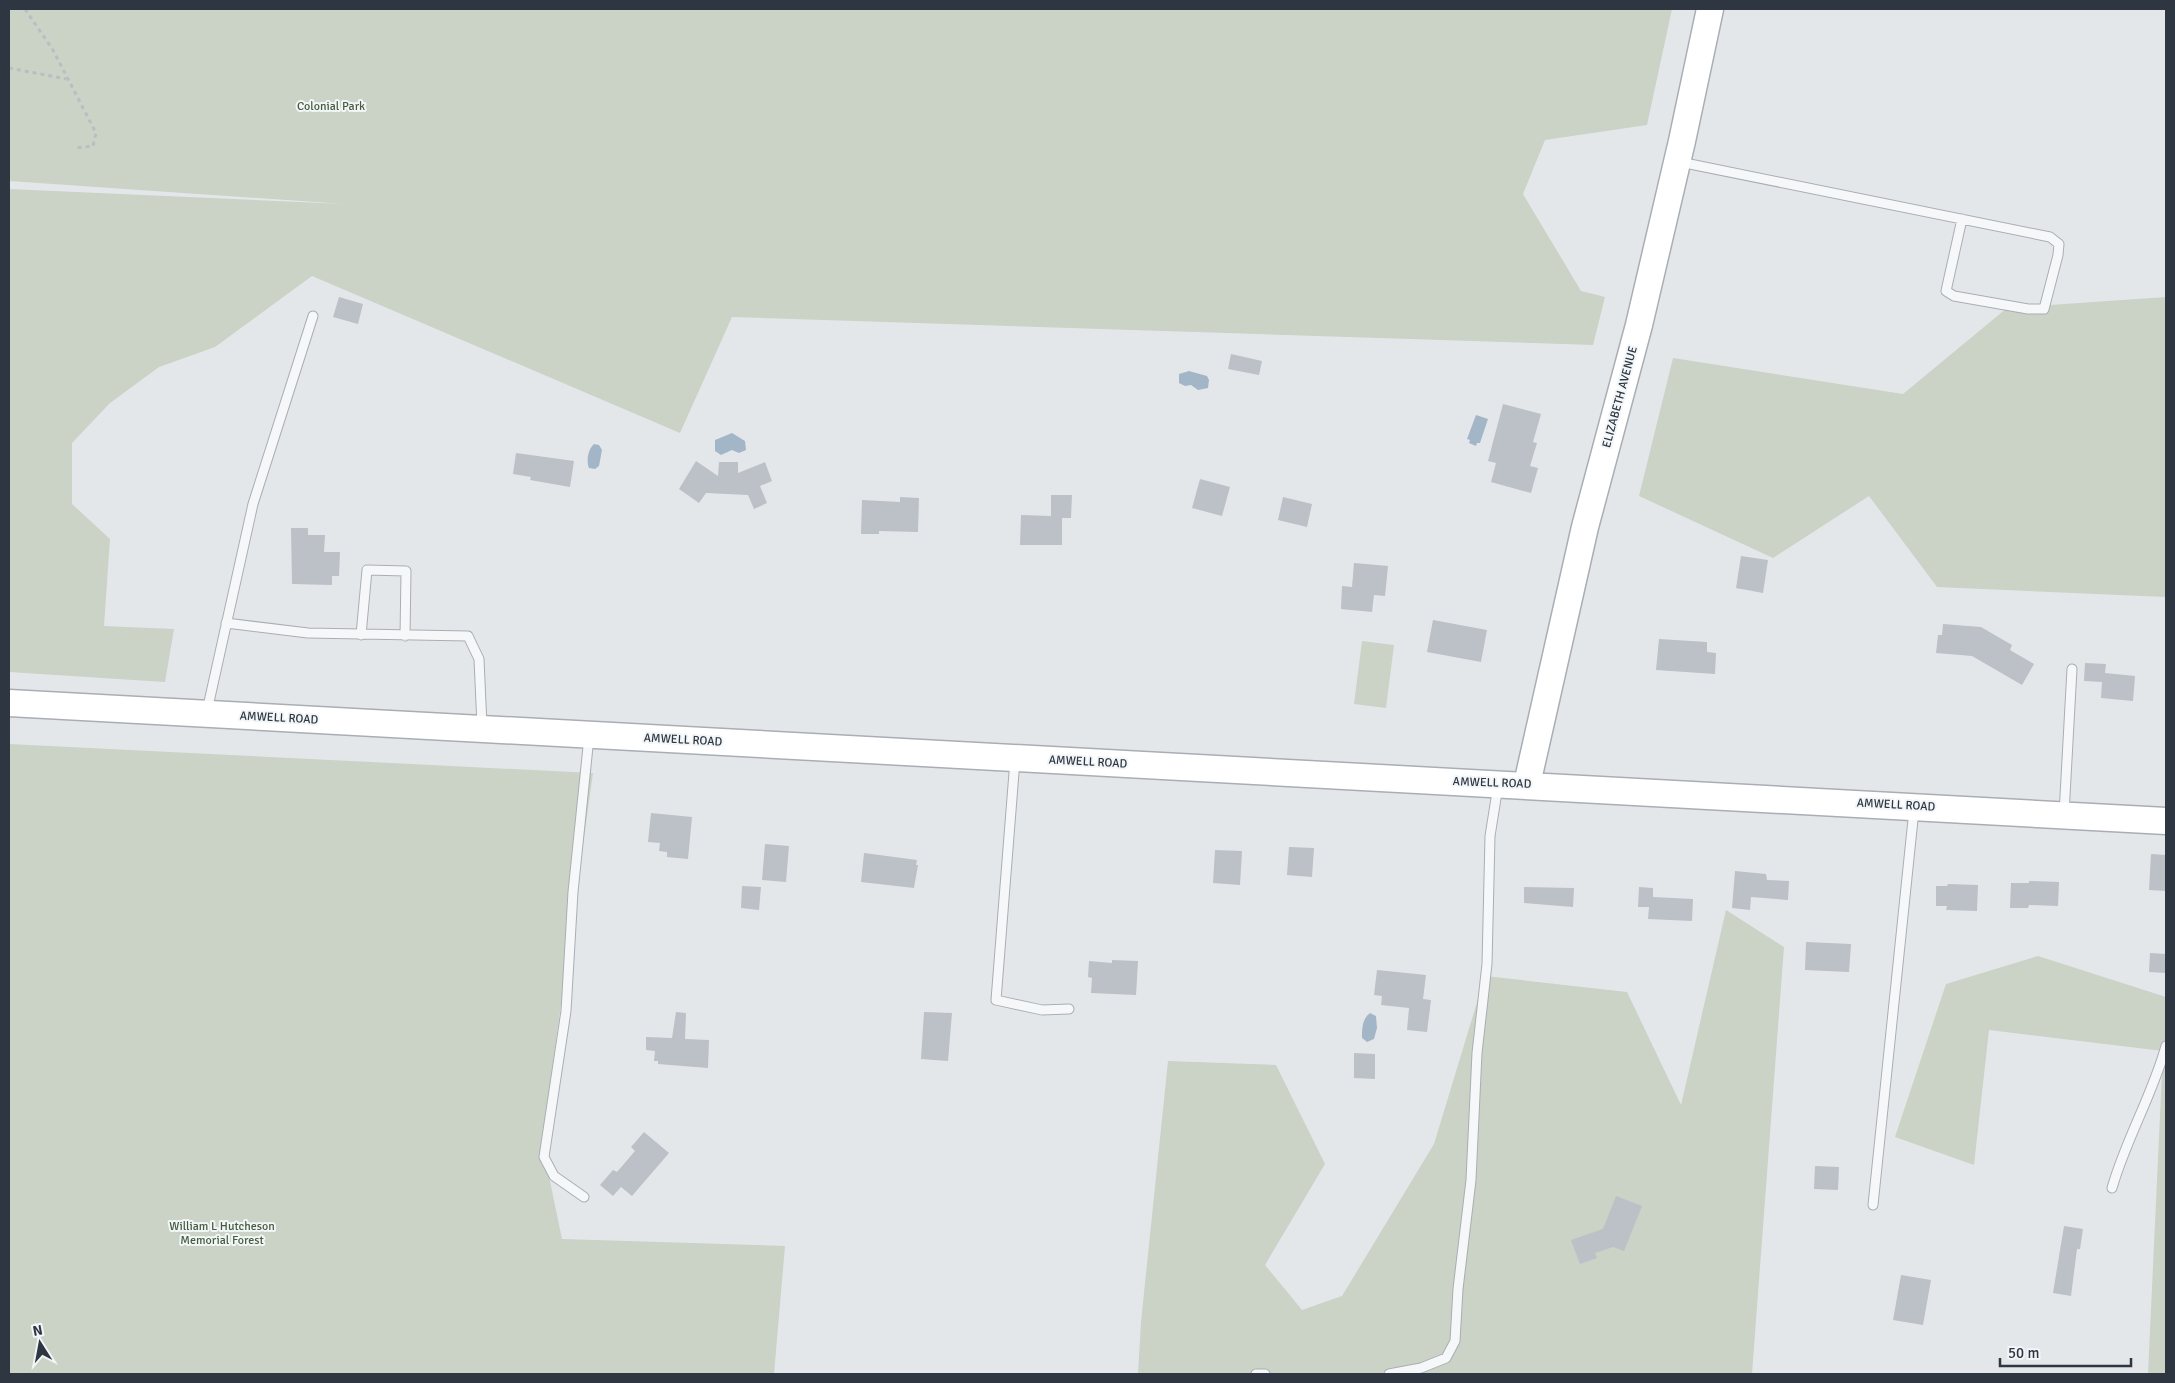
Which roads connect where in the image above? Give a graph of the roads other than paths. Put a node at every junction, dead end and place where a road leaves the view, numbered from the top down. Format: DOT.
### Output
graph roads {
  1 [pos="1710,9"];
  2 [pos="1677,161"];
  3 [pos="1962,219"];
  4 [pos="313,316"];
  5 [pos="226,623"];
  6 [pos="360,635"];
  7 [pos="404,636"];
  8 [pos="2072,669"];
  9 [pos="9,703"];
  10 [pos="206,714"];
  11 [pos="482,729"];
  12 [pos="589,735"];
  13 [pos="1015,758"];
  14 [pos="1499,783"];
  15 [pos="1526,784"];
  16 [pos="1914,806"];
  17 [pos="2064,814"];
  18 [pos="2166,821"];
  19 [pos="1069,1009"];
  20 [pos="2166,1046"];
  21 [pos="2112,1188"];
  22 [pos="584,1197"];
  23 [pos="1872,1206"];
  24 [pos="1256,1374"];
  25 [pos="1265,1374"];
  26 [pos="1389,1374"];
  1 -- 2 [label="main road, ELIZABETH AVENUE"];
  2 -- 3 [label="lane"];
  2 -- 15 [label="main road, ELIZABETH AVENUE"];
  3 -- 3 [label="lane"];
  4 -- 5 [label="lane"];
  5 -- 6 [label="lane"];
  5 -- 10 [label="lane"];
  6 -- 7 [label="lane"];
  6 -- 7 [label="lane"];
  7 -- 11 [label="lane"];
  8 -- 17 [label="lane"];
  9 -- 10 [label="main road, AMWELL ROAD"];
  10 -- 11 [label="main road, AMWELL ROAD"];
  11 -- 12 [label="main road, AMWELL ROAD"];
  12 -- 13 [label="main road, AMWELL ROAD"];
  12 -- 22 [label="lane"];
  13 -- 14 [label="main road, AMWELL ROAD"];
  13 -- 19 [label="lane"];
  14 -- 15 [label="main road, AMWELL ROAD"];
  14 -- 26 [label="lane"];
  15 -- 16 [label="main road, AMWELL ROAD"];
  16 -- 17 [label="main road, AMWELL ROAD"];
  16 -- 23 [label="lane"];
  17 -- 18 [label="main road, AMWELL ROAD"];
  20 -- 21 [label="lane"];
  24 -- 25 [label="lane"];
}
